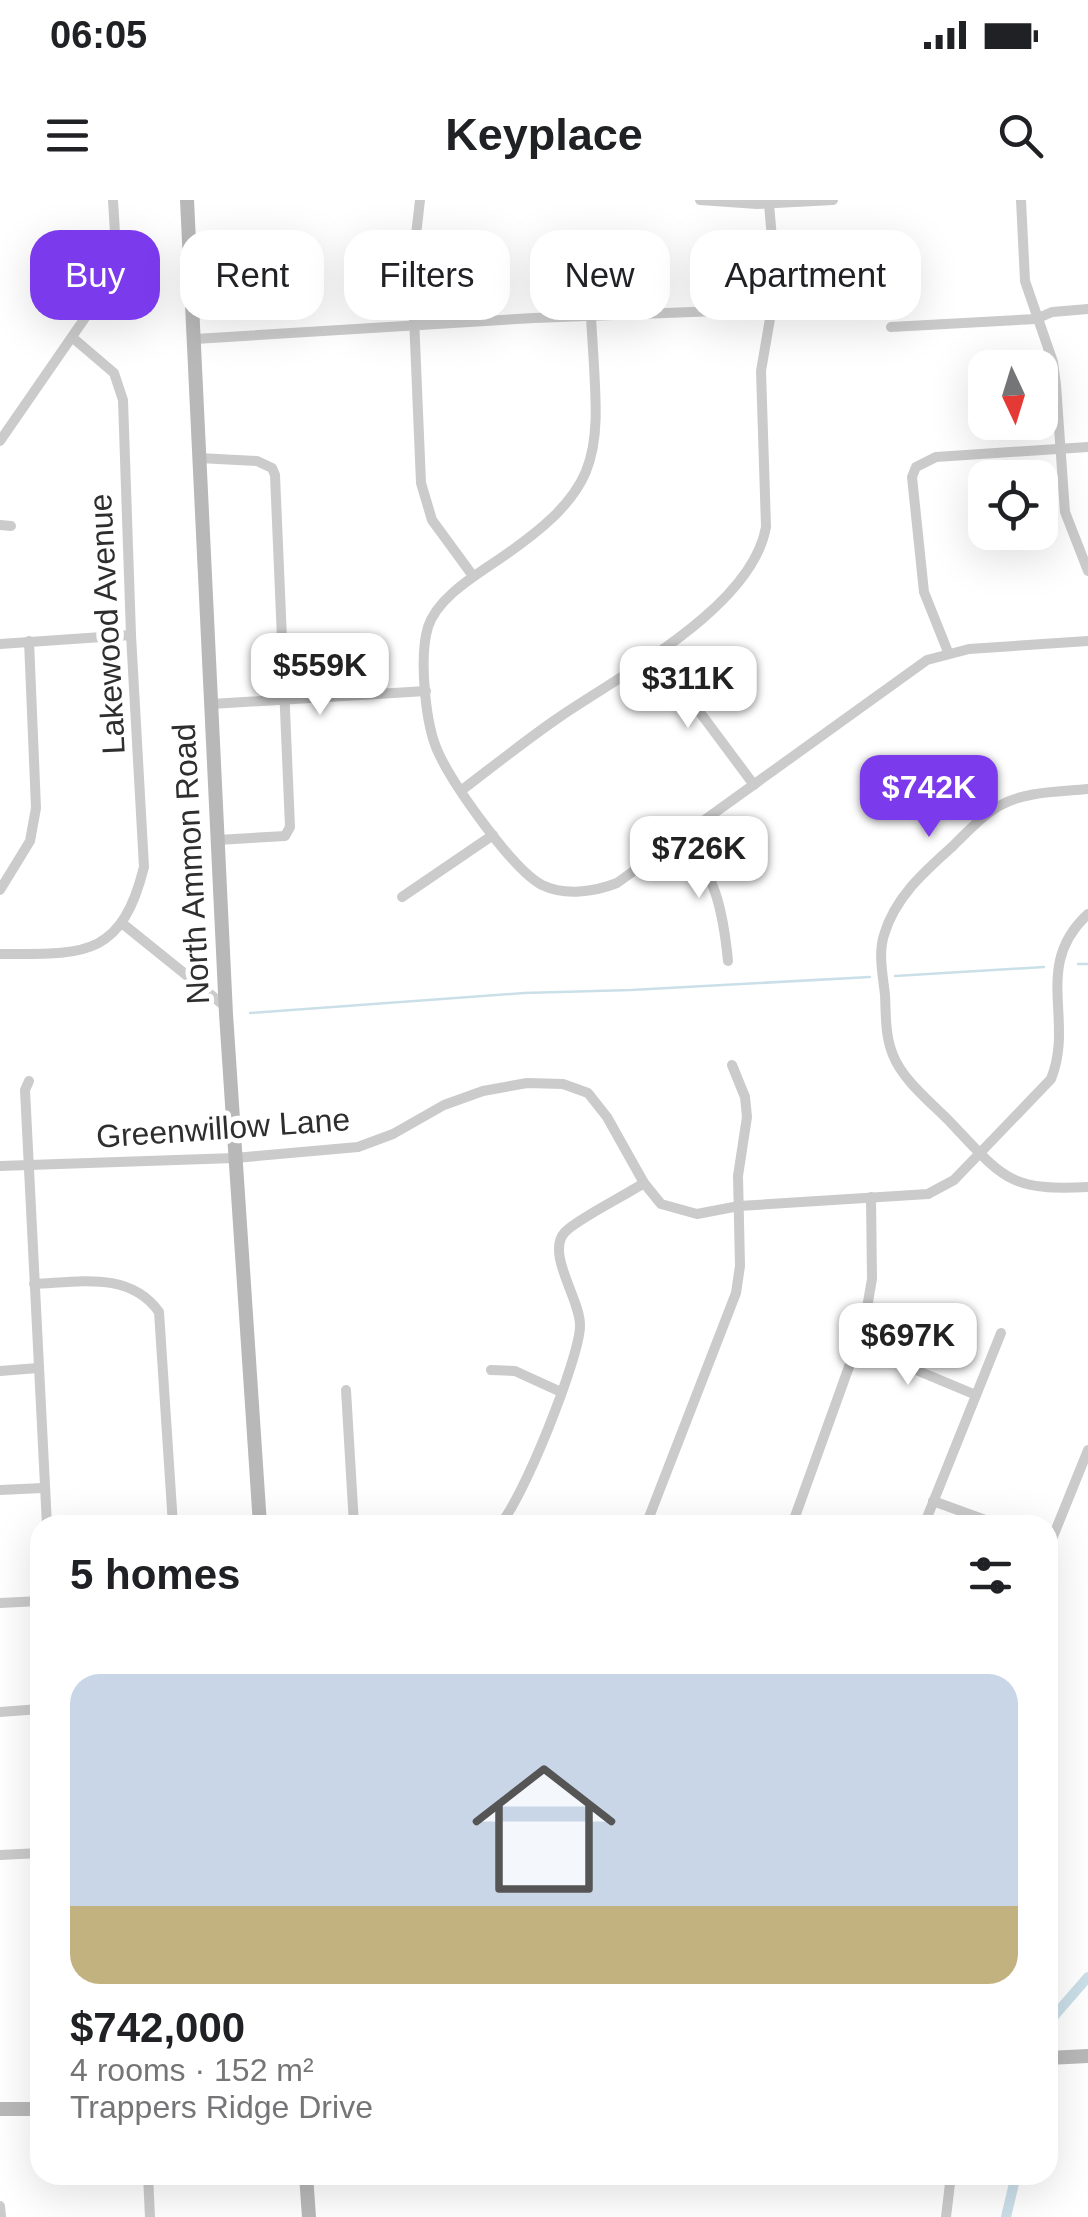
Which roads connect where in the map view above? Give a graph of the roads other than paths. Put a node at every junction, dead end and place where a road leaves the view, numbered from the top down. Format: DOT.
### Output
graph roads {
  1 [pos="113,200"];
  2 [pos="187,200"];
  3 [pos="420,200"];
  4 [pos="700,200"];
  5 [pos="833,200"];
  6 [pos="1021,200"];
  7 [pos="769,204"];
  8 [pos="771,230"];
  9 [pos="1088,309"];
  10 [pos="1036,319"];
  11 [pos="532,320"];
  12 [pos="591,320"];
  13 [pos="771,320"];
  14 [pos="413,326"];
  15 [pos="891,327"];
  16 [pos="73,338"];
  17 [pos="194,339"];
  18 [pos="0,441"];
  19 [pos="1088,447"];
  20 [pos="1060,449"];
  21 [pos="199,458"];
  22 [pos="1088,570"];
  23 [pos="473,576"];
  24 [pos="131,635"];
  25 [pos="29,642"];
  26 [pos="1088,642"];
  27 [pos="0,644"];
  28 [pos="655,652"];
  29 [pos="948,652"];
  30 [pos="426,691"];
  31 [pos="286,700"];
  32 [pos="211,704"];
  33 [pos="754,785"];
  34 [pos="462,790"];
  35 [pos="1088,790"];
  36 [pos="686,834"];
  37 [pos="493,835"];
  38 [pos="217,840"];
  39 [pos="0,890"];
  40 [pos="402,897"];
  41 [pos="1088,914"];
  42 [pos="123,924"];
  43 [pos="0,954"];
  44 [pos="728,961"];
  45 [pos="226,1006"];
  46 [pos="732,1065"];
  47 [pos="28,1080"];
  48 [pos="980,1154"];
  49 [pos="235,1158"];
  50 [pos="0,1166"];
  51 [pos="28,1166"];
  52 [pos="644,1184"];
  53 [pos="1088,1187"];
  54 [pos="871,1197"];
  55 [pos="738,1206"];
  56 [pos="34,1284"];
  57 [pos="1001,1333"];
  58 [pos="856,1345"];
  59 [pos="38,1368"];
  60 [pos="491,1370"];
  61 [pos="0,1371"];
  62 [pos="346,1390"];
  63 [pos="561,1392"];
  64 [pos="976,1395"];
  65 [pos="1088,1450"];
  66 [pos="44,1488"];
  67 [pos="0,1490"];
  68 [pos="933,1502"];
  69 [pos="45,1515"];
  70 [pos="172,1515"];
  71 [pos="259,1515"];
  72 [pos="353,1515"];
  73 [pos="508,1515"];
  74 [pos="650,1515"];
  75 [pos="796,1515"];
  76 [pos="928,1515"];
  77 [pos="970,1515"];
  78 [pos="1058,1521"];
  79 [pos="30,1601"];
  80 [pos="0,1603"];
  81 [pos="30,1710"];
  82 [pos="0,1712"];
  83 [pos="30,1853"];
  84 [pos="0,1855"];
  85 [pos="1088,2056"];
  86 [pos="1058,2058"];
  87 [pos="30,2109"];
  88 [pos="0,2110"];
  89 [pos="148,2185"];
  90 [pos="309,2185"];
  91 [pos="950,2185"];
  92 [pos="0,2206"];
  93 [pos="1,2217"];
  94 [pos="150,2217"];
  95 [pos="309,2217"];
  96 [pos="946,2217"];
  1 -- 16 [label="street"];
  2 -- 17 [label="main road, North Ammon Road"];
  3 -- 14 [label="street"];
  4 -- 7 [label="street"];
  5 -- 7 [label="street"];
  6 -- 10 [label="street"];
  7 -- 8 [label="street"];
  9 -- 10 [label="street"];
  10 -- 15 [label="street"];
  10 -- 20 [label="street"];
  11 -- 14 [label="street"];
  12 -- 23 [label="street"];
  13 -- 28 [label="street"];
  14 -- 17 [label="street"];
  14 -- 23 [label="street"];
  16 -- 18 [label="street"];
  16 -- 24 [label="street, Lakewood Avenue"];
  17 -- 21 [label="main road, North Ammon Road"];
  19 -- 20 [label="street"];
  20 -- 22 [label="street"];
  20 -- 29 [label="street"];
  21 -- 31 [label="street"];
  21 -- 32 [label="main road, North Ammon Road"];
  23 -- 30 [label="street"];
  24 -- 25 [label="street"];
  24 -- 42 [label="street, Lakewood Avenue"];
  25 -- 27 [label="street"];
  25 -- 39 [label="street"];
  26 -- 29 [label="street"];
  28 -- 33 [label="street"];
  28 -- 34 [label="street"];
  29 -- 33 [label="street"];
  30 -- 31 [label="street"];
  30 -- 34 [label="street"];
  31 -- 32 [label="street"];
  31 -- 38 [label="street"];
  32 -- 38 [label="main road, North Ammon Road"];
  33 -- 36 [label="street"];
  34 -- 37 [label="street"];
  35 -- 48 [label="street"];
  36 -- 37 [label="street"];
  36 -- 44 [label="street"];
  37 -- 40 [label="street"];
  38 -- 45 [label="main road, North Ammon Road"];
  41 -- 48 [label="street, Greenwillow Lane"];
  42 -- 43 [label="street"];
  42 -- 45 [label="street"];
  45 -- 49 [label="main road, North Ammon Road"];
  46 -- 55 [label="street"];
  47 -- 51 [label="street"];
  48 -- 53 [label="street"];
  48 -- 54 [label="street, Greenwillow Lane"];
  49 -- 51 [label="street, Greenwillow Lane"];
  49 -- 52 [label="street, Greenwillow Lane"];
  49 -- 71 [label="main road, North Ammon Road"];
  50 -- 51 [label="street, Greenwillow Lane"];
  51 -- 56 [label="street"];
  52 -- 55 [label="street, Greenwillow Lane"];
  52 -- 63 [label="street"];
  54 -- 55 [label="street, Greenwillow Lane"];
  54 -- 58 [label="street"];
  55 -- 74 [label="street"];
  56 -- 59 [label="street"];
  56 -- 70 [label="street"];
  57 -- 64 [label="street"];
  58 -- 64 [label="street"];
  58 -- 75 [label="street"];
  59 -- 61 [label="street"];
  59 -- 66 [label="street"];
  60 -- 63 [label="street"];
  62 -- 72 [label="street"];
  63 -- 73 [label="street"];
  64 -- 68 [label="street"];
  65 -- 78 [label="street"];
  66 -- 67 [label="street"];
  66 -- 69 [label="street"];
  68 -- 76 [label="street"];
  68 -- 77 [label="street"];
  79 -- 80 [label="street"];
  81 -- 82 [label="street"];
  83 -- 84 [label="street"];
  85 -- 86 [label="main road"];
  87 -- 88 [label="main road"];
  89 -- 94 [label="street"];
  90 -- 95 [label="main road"];
  91 -- 96 [label="street"];
  92 -- 93 [label="street"];
}
